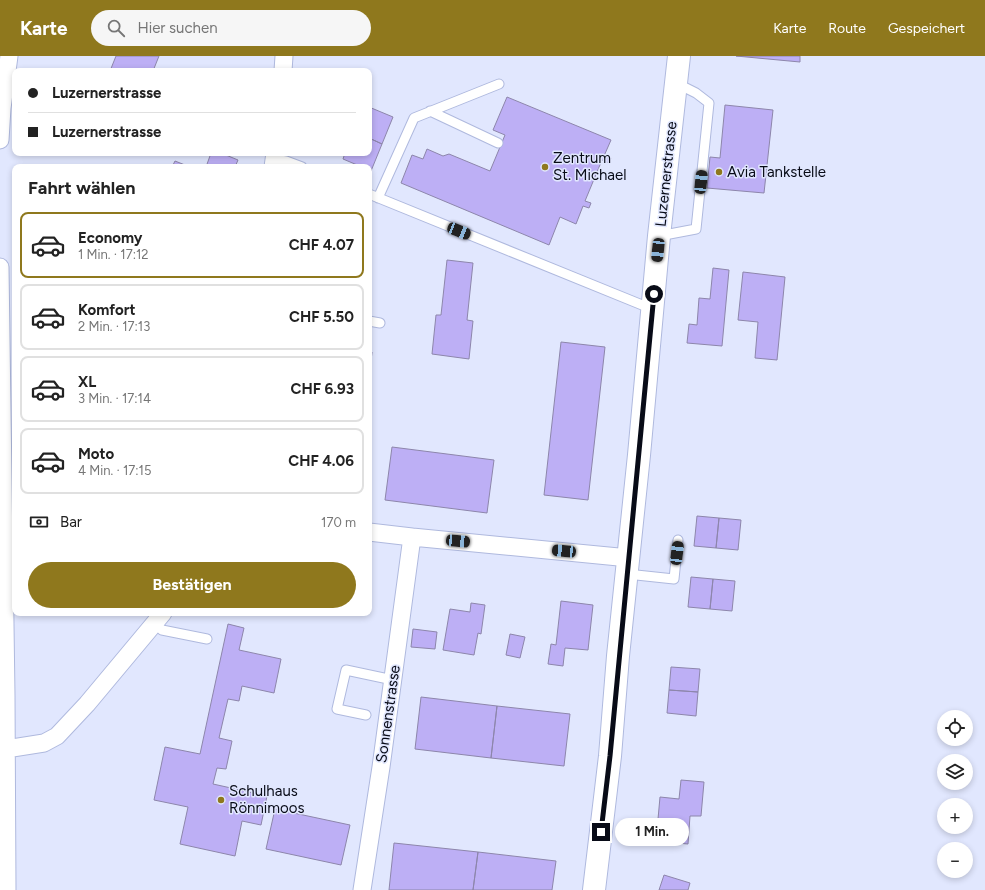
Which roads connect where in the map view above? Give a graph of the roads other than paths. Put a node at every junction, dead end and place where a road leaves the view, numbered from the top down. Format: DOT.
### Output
graph roads {
  1 [pos="9,56"];
  2 [pos="284,56"];
  3 [pos="678,56"];
  4 [pos="283,68"];
  5 [pos="676,82"];
  6 [pos="499,84"];
  7 [pos="430,111"];
  8 [pos="0,140"];
  9 [pos="498,143"];
  10 [pos="274,160"];
  11 [pos="294,164"];
  12 [pos="372,195"];
  13 [pos="378,198"];
  14 [pos="659,236"];
  15 [pos="0,267"];
  16 [pos="652,309"];
  17 [pos="372,322"];
  18 [pos="380,323"];
  19 [pos="372,532"];
  20 [pos="412,537"];
  21 [pos="678,540"];
  22 [pos="628,566"];
  23 [pos="158,618"];
  24 [pos="207,640"];
  25 [pos="393,680"];
  26 [pos="366,715"];
  27 [pos="6,749"];
  28 [pos="3,873"];
  29 [pos="7,890"];
  30 [pos="362,890"];
  31 [pos="594,890"];
  1 -- 8 [label="street"];
  2 -- 4 [label="street"];
  3 -- 5 [label="main road, Luzernerstrasse"];
  5 -- 14 [label="main road, Luzernerstrasse"];
  5 -- 14 [label="lane"];
  6 -- 7 [label="lane"];
  7 -- 9 [label="lane"];
  7 -- 13 [label="lane"];
  10 -- 11 [label="lane"];
  12 -- 13 [label="lane"];
  13 -- 16 [label="lane"];
  14 -- 16 [label="main road, Luzernerstrasse"];
  15 -- 27 [label="street"];
  16 -- 22 [label="main road, Luzernerstrasse"];
  17 -- 18 [label="lane"];
  19 -- 20 [label="street"];
  20 -- 22 [label="street"];
  20 -- 25 [label="street, Sonnenstrasse"];
  21 -- 22 [label="lane"];
  22 -- 31 [label="main road, Luzernerstrasse"];
  23 -- 24 [label="lane"];
  23 -- 27 [label="street"];
  25 -- 26 [label="lane"];
  25 -- 30 [label="street, Sonnenstrasse"];
  27 -- 28 [label="street"];
  28 -- 29 [label="street"];
}
